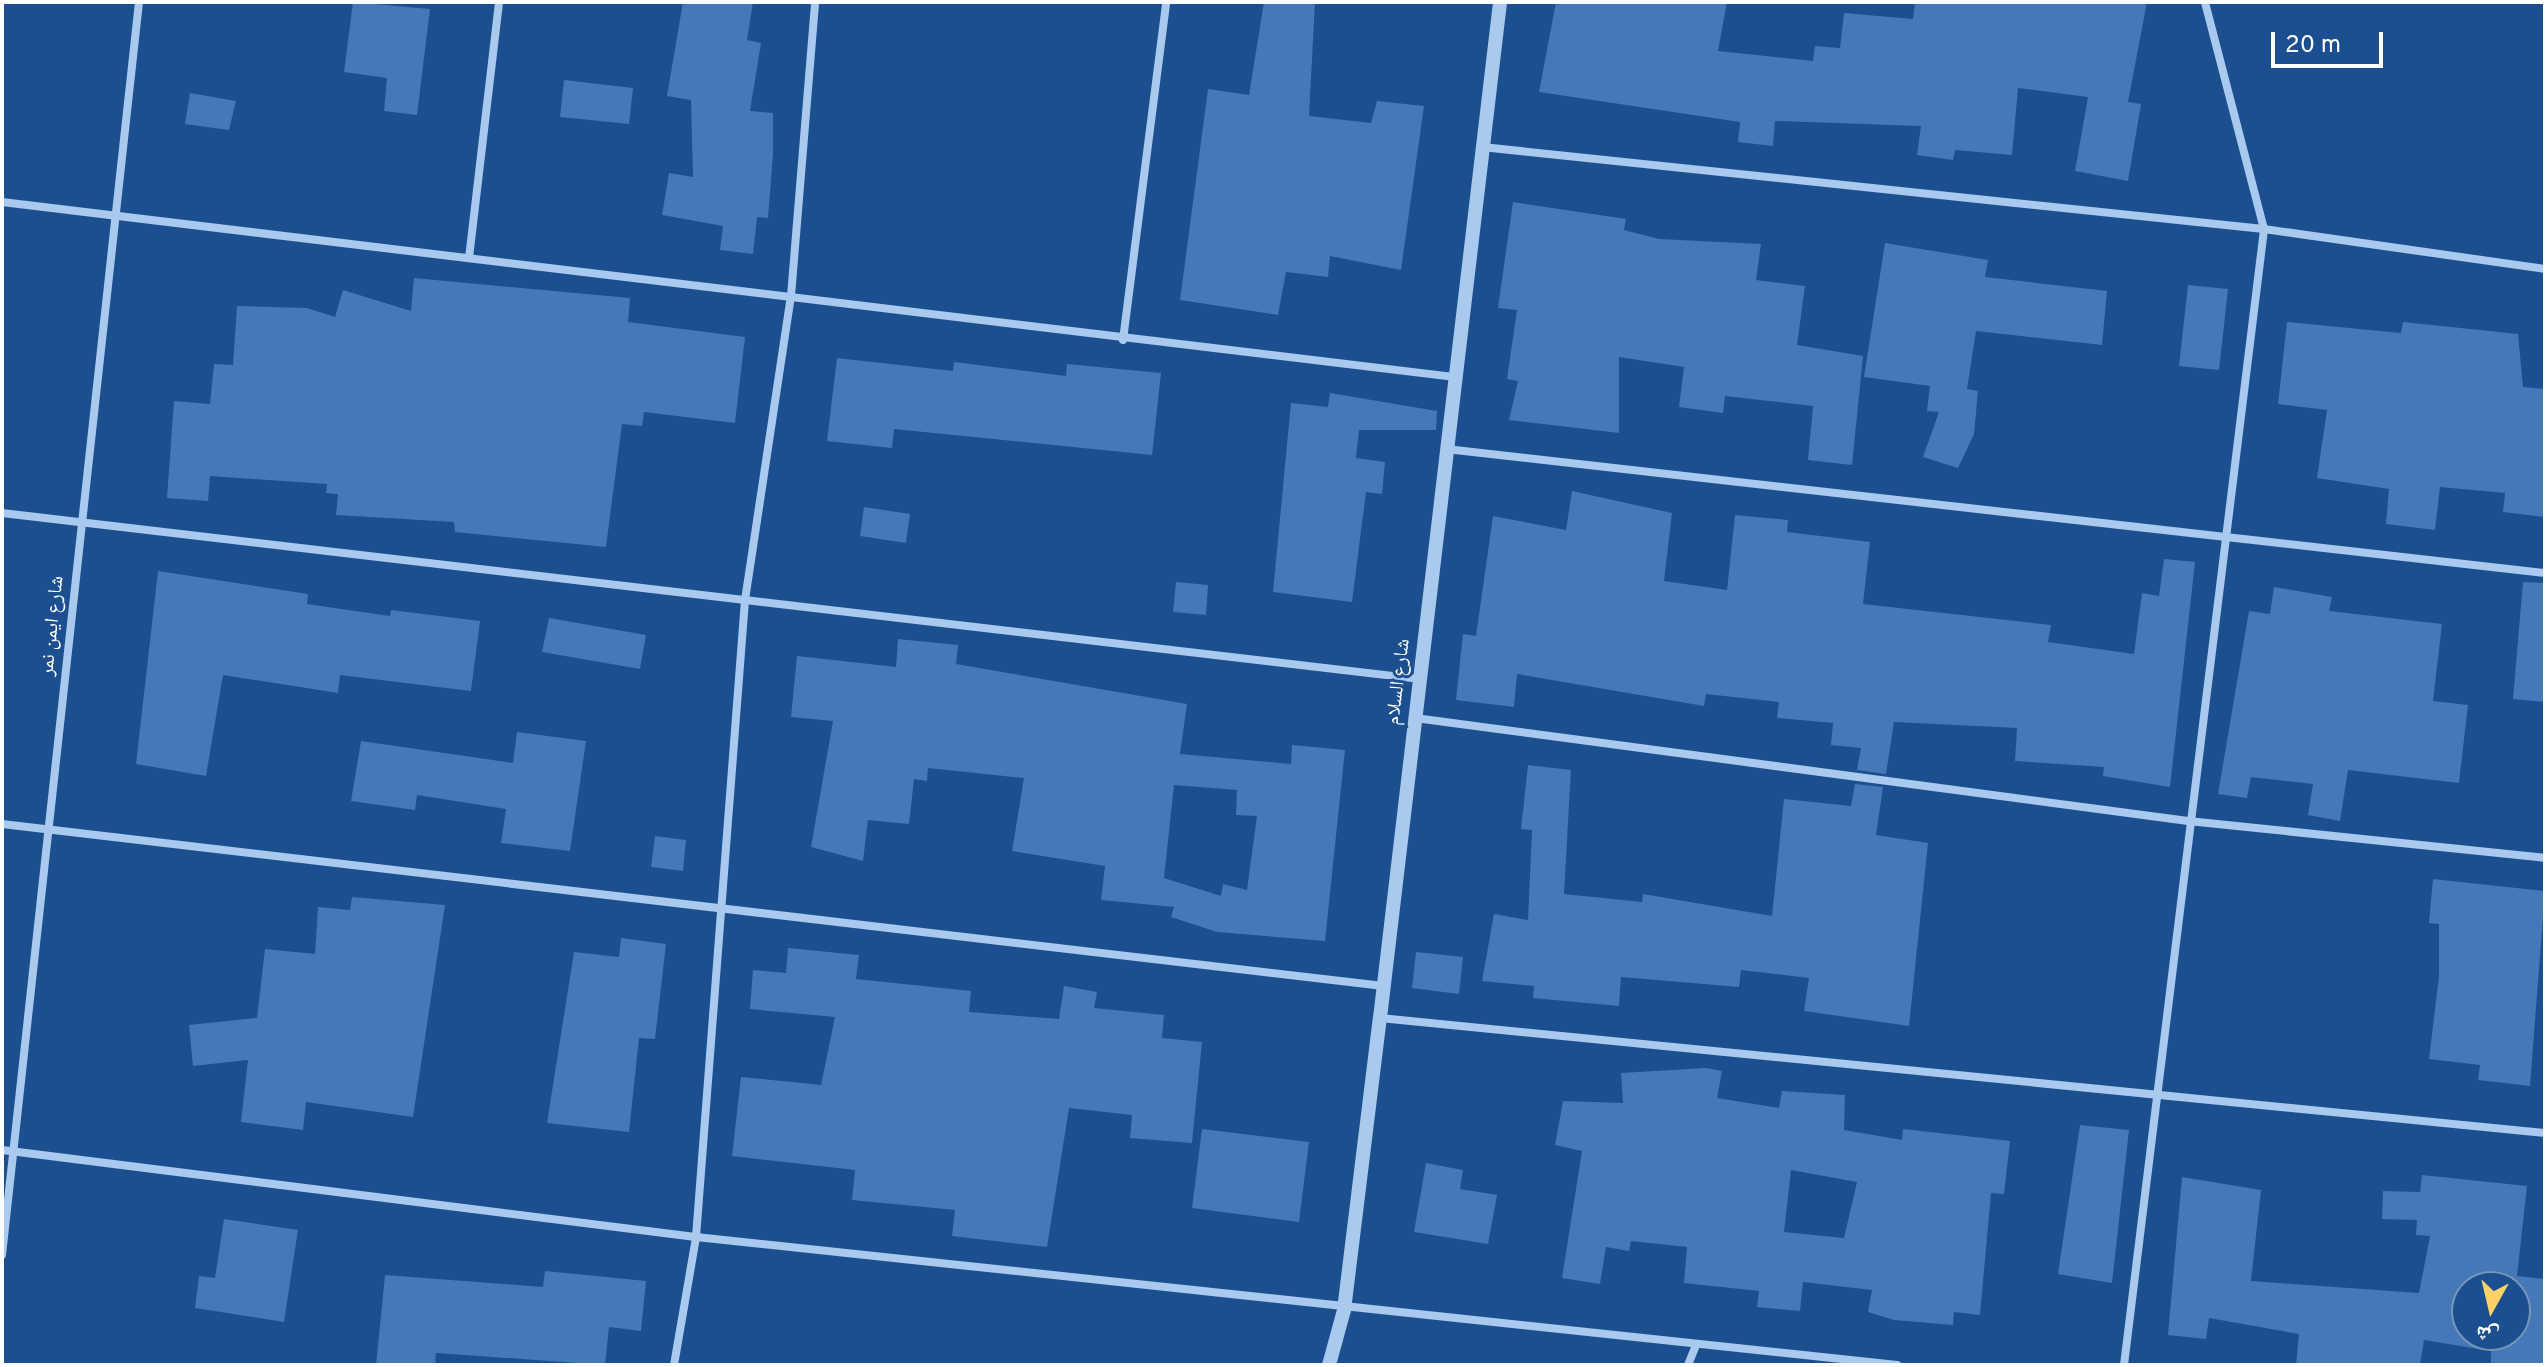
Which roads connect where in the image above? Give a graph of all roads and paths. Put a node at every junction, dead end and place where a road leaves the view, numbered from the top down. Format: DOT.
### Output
graph roads {
  1 [pos="139,2"];
  2 [pos="499,2"];
  3 [pos="815,2"];
  4 [pos="1166,2"];
  5 [pos="1500,2"];
  6 [pos="2205,2"];
  7 [pos="1482,147"];
  8 [pos="2,202"];
  9 [pos="114,215"];
  10 [pos="2264,229"];
  11 [pos="469,258"];
  12 [pos="2545,269"];
  13 [pos="791,296"];
  14 [pos="1123,340"];
  15 [pos="1455,377"];
  16 [pos="1446,449"];
  17 [pos="2,513"];
  18 [pos="81,521"];
  19 [pos="2224,535"];
  20 [pos="2545,573"];
  21 [pos="745,600"];
  22 [pos="1420,679"];
  23 [pos="1415,718"];
  24 [pos="2188,821"];
  25 [pos="2,824"];
  26 [pos="46,828"];
  27 [pos="2545,858"];
  28 [pos="718,902"];
  29 [pos="1384,986"];
  30 [pos="1380,1018"];
  31 [pos="2158,1089"];
  32 [pos="2545,1133"];
  33 [pos="2,1150"];
  34 [pos="15,1152"];
  35 [pos="696,1237"];
  36 [pos="2,1255"];
  37 [pos="1344,1310"];
  38 [pos="1696,1345"];
  39 [pos="674,1365"];
  40 [pos="1329,1365"];
  41 [pos="1688,1365"];
  42 [pos="1897,1365"];
  43 [pos="2124,1365"];
  1 -- 9 [label="street, شارع ايمن نمر"];
  2 -- 11 [label="street"];
  3 -- 13 [label="street"];
  4 -- 14 [label="street"];
  5 -- 7 [label="street, شارع السلام"];
  6 -- 10 [label="street"];
  7 -- 10 [label="street"];
  7 -- 15 [label="street, شارع السلام"];
  8 -- 9 [label="street"];
  9 -- 11 [label="street"];
  9 -- 18 [label="street, شارع ايمن نمر"];
  10 -- 12 [label="street"];
  10 -- 19 [label="street"];
  11 -- 13 [label="street"];
  13 -- 14 [label="street"];
  13 -- 21 [label="street"];
  14 -- 15 [label="street"];
  15 -- 16 [label="street, شارع السلام"];
  16 -- 19 [label="street"];
  16 -- 22 [label="street, شارع السلام"];
  17 -- 18 [label="street"];
  18 -- 21 [label="street"];
  18 -- 26 [label="street, شارع ايمن نمر"];
  19 -- 20 [label="street"];
  19 -- 24 [label="street"];
  21 -- 22 [label="street"];
  21 -- 28 [label="street"];
  22 -- 23 [label="street, شارع السلام"];
  23 -- 24 [label="street"];
  23 -- 29 [label="street, شارع السلام"];
  24 -- 27 [label="street"];
  24 -- 31 [label="street"];
  25 -- 26 [label="street"];
  26 -- 28 [label="street"];
  26 -- 34 [label="street, شارع ايمن نمر"];
  28 -- 29 [label="street"];
  28 -- 35 [label="street"];
  29 -- 30 [label="street, شارع السلام"];
  30 -- 31 [label="street"];
  30 -- 37 [label="street, شارع السلام"];
  31 -- 32 [label="street"];
  31 -- 43 [label="street"];
  33 -- 34 [label="street"];
  34 -- 35 [label="street"];
  34 -- 36 [label="street, شارع ايمن نمر"];
  35 -- 37 [label="street"];
  35 -- 39 [label="street"];
  37 -- 38 [label="street"];
  37 -- 40 [label="street, شارع السلام"];
  38 -- 41 [label="street"];
  38 -- 42 [label="street"];
}
